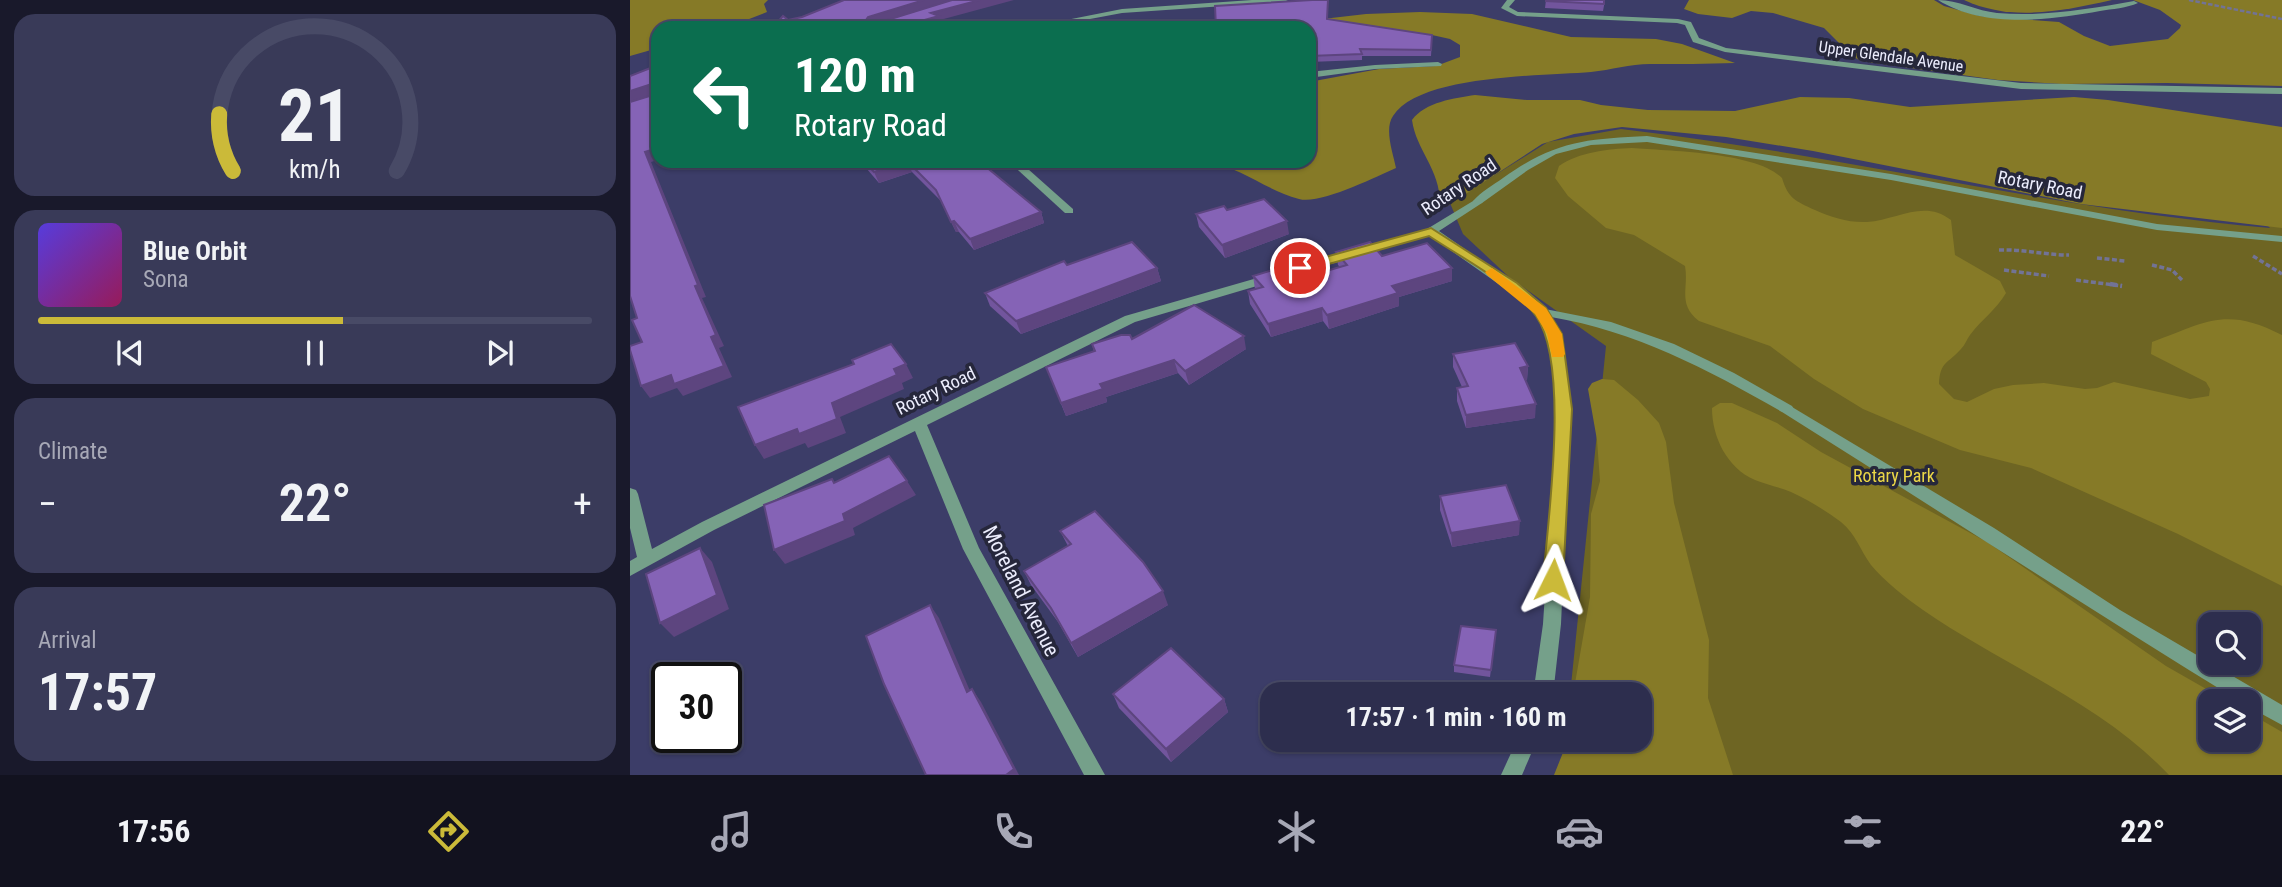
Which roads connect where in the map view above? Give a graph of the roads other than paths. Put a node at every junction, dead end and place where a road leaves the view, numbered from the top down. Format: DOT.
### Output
graph roads {
  1 [pos="1284,0"];
  2 [pos="1511,0"];
  3 [pos="1942,0"];
  4 [pos="2134,3"];
  5 [pos="1068,21"];
  6 [pos="1438,64"];
  7 [pos="1316,74"];
  8 [pos="2282,91"];
  9 [pos="1021,168"];
  10 [pos="1069,211"];
  11 [pos="1431,232"];
  12 [pos="2282,239"];
  13 [pos="1541,312"];
  14 [pos="919,423"];
  15 [pos="630,494"];
  16 [pos="646,559"];
  17 [pos="630,569"];
  18 [pos="1545,682"];
  19 [pos="2282,716"];
  20 [pos="1522,752"];
  21 [pos="1095,775"];
  22 [pos="1511,775"];
  1 -- 5 [label="street"];
  2 -- 8 [label="street, Upper Glendale Avenue"];
  3 -- 4 [label="street"];
  6 -- 7 [label="street"];
  9 -- 10 [label="street"];
  11 -- 12 [label="street, Rotary Road"];
  11 -- 13 [label="street"];
  11 -- 14 [label="street, Rotary Road"];
  13 -- 18 [label="street"];
  13 -- 19 [label="street"];
  14 -- 16 [label="street, Rotary Road"];
  14 -- 21 [label="street, Moreland Avenue"];
  15 -- 16 [label="street"];
  16 -- 17 [label="street, Rotary Road"];
  20 -- 22 [label="street"];
}
